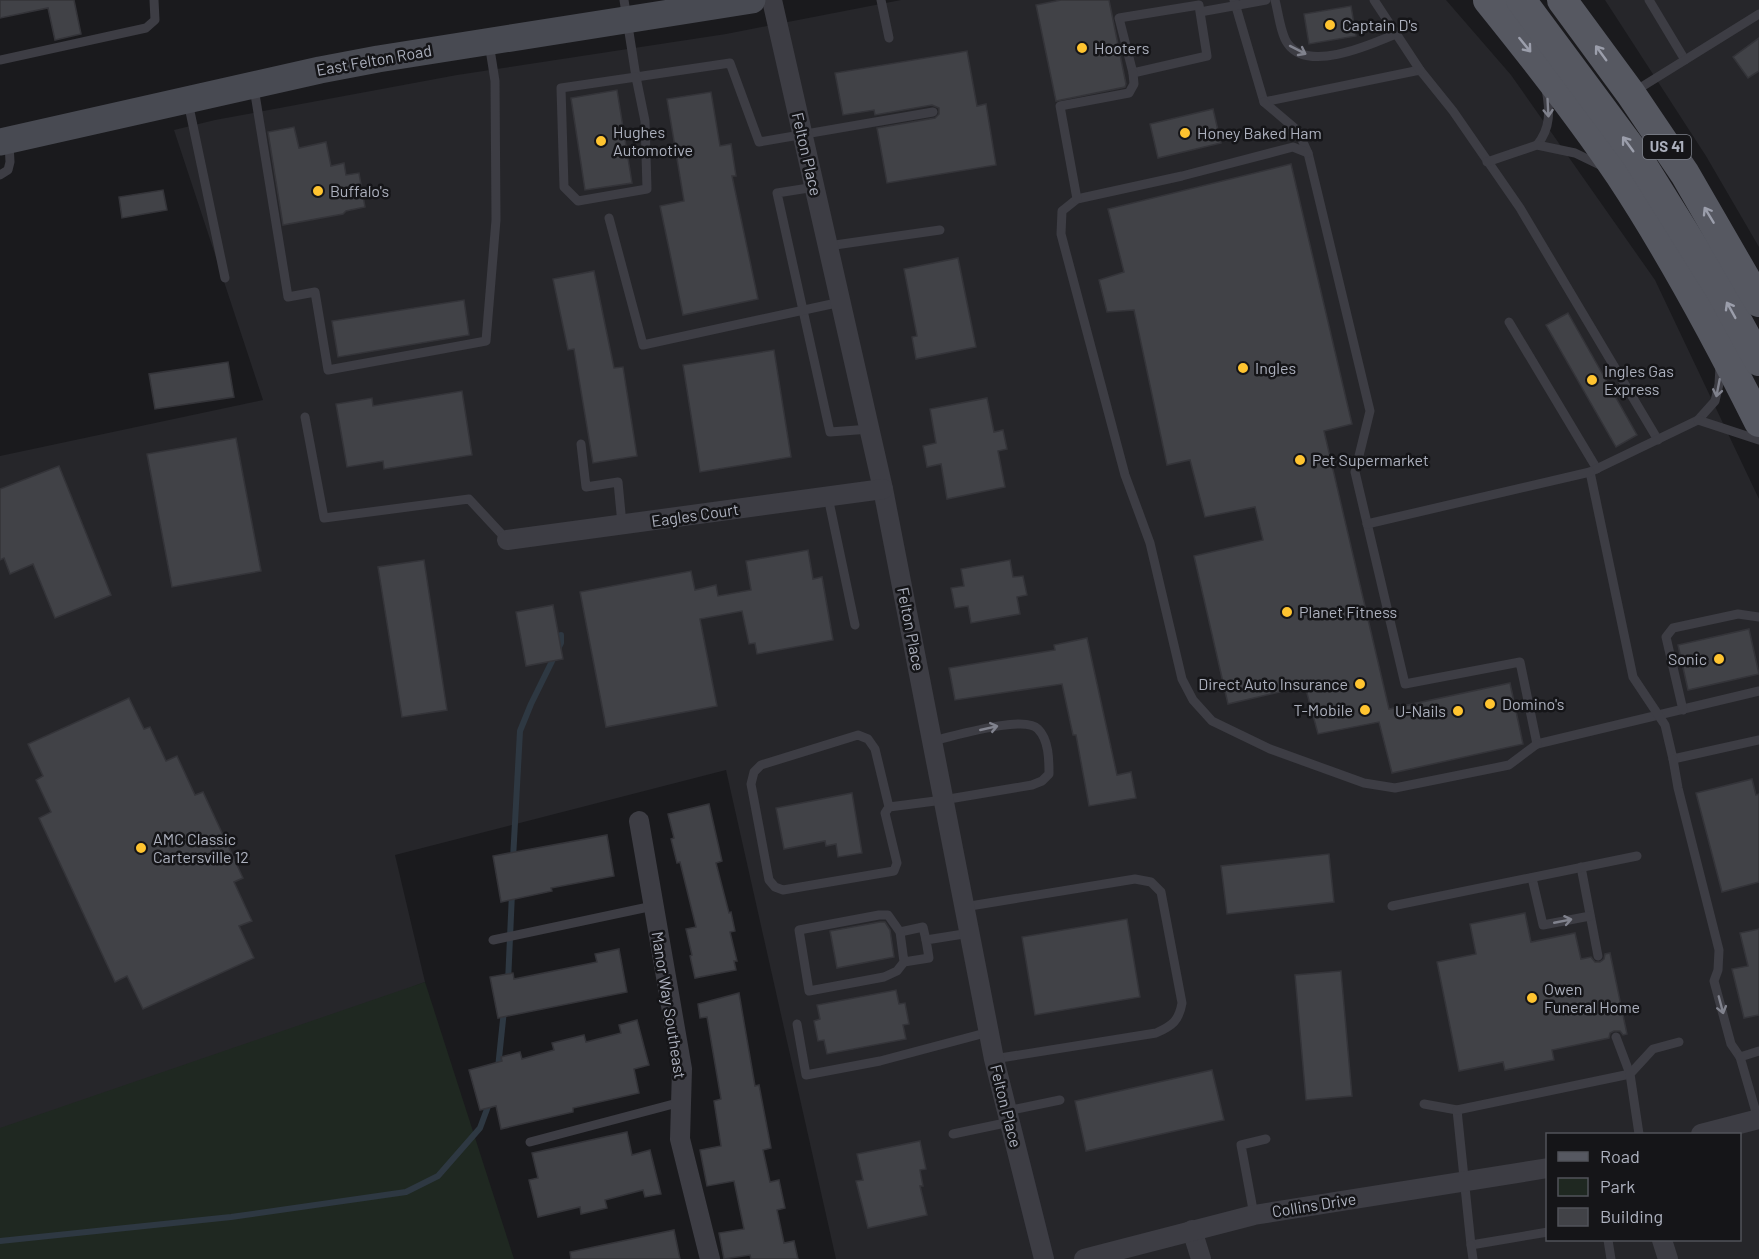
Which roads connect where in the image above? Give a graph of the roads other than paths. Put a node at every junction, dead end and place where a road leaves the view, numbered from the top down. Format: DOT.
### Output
graph roads {
  1 [pos="154,0"];
  2 [pos="752,0"];
  3 [pos="772,0"];
  4 [pos="881,0"];
  5 [pos="1266,0"];
  6 [pos="1275,0"];
  7 [pos="1374,0"];
  8 [pos="1488,0"];
  9 [pos="1521,0"];
  10 [pos="1562,0"];
  11 [pos="1649,0"];
  12 [pos="1234,3"];
  13 [pos="625,10"];
  14 [pos="1200,12"];
  15 [pos="1759,14"];
  16 [pos="1396,34"];
  17 [pos="889,38"];
  18 [pos="489,40"];
  19 [pos="0,60"];
  20 [pos="1685,60"];
  21 [pos="1544,69"];
  22 [pos="1420,70"];
  23 [pos="1133,73"];
  24 [pos="636,77"];
  25 [pos="254,85"];
  26 [pos="1631,94"];
  27 [pos="188,100"];
  28 [pos="1264,102"];
  29 [pos="933,112"];
  30 [pos="802,133"];
  31 [pos="4,141"];
  32 [pos="1537,145"];
  33 [pos="1308,153"];
  34 [pos="1487,162"];
  35 [pos="0,175"];
  36 [pos="1620,176"];
  37 [pos="815,187"];
  38 [pos="1077,199"];
  39 [pos="609,218"];
  40 [pos="939,230"];
  41 [pos="828,246"];
  42 [pos="225,278"];
  43 [pos="1759,302"];
  44 [pos="841,303"];
  45 [pos="804,310"];
  46 [pos="1509,322"];
  47 [pos="1721,349"];
  48 [pos="1759,361"];
  49 [pos="305,417"];
  50 [pos="1698,420"];
  51 [pos="1759,422"];
  52 [pos="870,429"];
  53 [pos="1658,440"];
  54 [pos="1759,440"];
  55 [pos="581,444"];
  56 [pos="1594,471"];
  57 [pos="883,489"];
  58 [pos="828,496"];
  59 [pos="1367,524"];
  60 [pos="622,525"];
  61 [pos="507,540"];
  62 [pos="1759,617"];
  63 [pos="855,625"];
  64 [pos="1759,691"];
  65 [pos="1683,710"];
  66 [pos="1659,716"];
  67 [pos="1759,740"];
  68 [pos="932,741"];
  69 [pos="1536,744"];
  70 [pos="1673,759"];
  71 [pos="943,800"];
  72 [pos="889,807"];
  73 [pos="639,821"];
  74 [pos="1637,856"];
  75 [pos="1581,867"];
  76 [pos="1532,878"];
  77 [pos="653,906"];
  78 [pos="1392,906"];
  79 [pos="964,907"];
  80 [pos="1590,916"];
  81 [pos="900,932"];
  82 [pos="969,933"];
  83 [pos="493,940"];
  84 [pos="926,940"];
  85 [pos="1598,956"];
  86 [pos="904,962"];
  87 [pos="797,1024"];
  88 [pos="989,1032"];
  89 [pos="1616,1037"];
  90 [pos="1679,1042"];
  91 [pos="1759,1051"];
  92 [pos="1740,1057"];
  93 [pos="994,1059"];
  94 [pos="1630,1074"];
  95 [pos="1060,1100"];
  96 [pos="681,1102"];
  97 [pos="1424,1104"];
  98 [pos="1457,1110"];
  99 [pos="1008,1116"];
  100 [pos="1759,1119"];
  101 [pos="1639,1133"];
  102 [pos="1705,1133"];
  103 [pos="953,1134"];
  104 [pos="1266,1139"];
  105 [pos="530,1142"];
  106 [pos="1546,1168"];
  107 [pos="1465,1180"];
  108 [pos="1254,1215"];
  109 [pos="1192,1230"];
  110 [pos="1546,1232"];
  111 [pos="1608,1241"];
  112 [pos="1663,1241"];
  113 [pos="1471,1245"];
  114 [pos="710,1259"];
  115 [pos="1044,1259"];
  116 [pos="1084,1259"];
  117 [pos="1201,1259"];
  118 [pos="1473,1259"];
  119 [pos="1611,1259"];
  120 [pos="1668,1259"];
  1 -- 19 [label="lane"];
  2 -- 13 [label="street, East Felton Road"];
  3 -- 30 [label="street, Felton Place"];
  4 -- 17 [label="lane"];
  5 -- 12 [label="lane"];
  6 -- 16 [label="lane, one-way"];
  7 -- 16 [label="lane"];
  8 -- 21 [label="main road, one-way"];
  48 -- 9 [label="main road, one-way"];
  26 -- 10 [label="main road, US 41, one-way"];
  11 -- 20 [label="lane"];
  12 -- 14 [label="lane"];
  12 -- 28 [label="lane"];
  13 -- 18 [label="street, East Felton Road"];
  13 -- 24 [label="lane"];
  14 -- 23 [label="lane"];
  14 -- 23 [label="lane"];
  15 -- 20 [label="lane"];
  16 -- 22 [label="lane"];
  18 -- 25 [label="street, East Felton Road"];
  18 -- 25 [label="lane"];
  20 -- 26 [label="lane"];
  21 -- 32 [label="lane, one-way"];
  21 -- 36 [label="main road"];
  22 -- 28 [label="lane"];
  22 -- 34 [label="lane"];
  23 -- 38 [label="lane"];
  24 -- 24 [label="lane"];
  24 -- 30 [label="lane"];
  25 -- 27 [label="street, East Felton Road"];
  43 -- 26 [label="main road, US 41, one-way"];
  27 -- 31 [label="street, East Felton Road"];
  27 -- 42 [label="lane"];
  28 -- 33 [label="lane"];
  29 -- 30 [label="lane"];
  30 -- 37 [label="street, Felton Place"];
  31 -- 35 [label="lane"];
  32 -- 34 [label="lane"];
  32 -- 36 [label="lane"];
  33 -- 38 [label="lane"];
  33 -- 59 [label="lane"];
  34 -- 53 [label="lane"];
  36 -- 47 [label="main road"];
  37 -- 41 [label="street, Felton Place"];
  37 -- 45 [label="lane"];
  38 -- 69 [label="lane"];
  39 -- 45 [label="lane"];
  40 -- 41 [label="lane"];
  41 -- 44 [label="street, Felton Place"];
  44 -- 45 [label="lane"];
  44 -- 52 [label="street, Felton Place"];
  45 -- 52 [label="lane"];
  46 -- 56 [label="lane"];
  47 -- 50 [label="lane, one-way"];
  47 -- 51 [label="main road"];
  49 -- 61 [label="lane"];
  50 -- 53 [label="lane"];
  50 -- 54 [label="lane"];
  52 -- 57 [label="street, Felton Place"];
  53 -- 56 [label="lane"];
  55 -- 60 [label="lane"];
  56 -- 59 [label="lane"];
  56 -- 66 [label="lane"];
  57 -- 58 [label="street, Eagles Court"];
  57 -- 68 [label="street, Felton Place"];
  58 -- 60 [label="street, Eagles Court"];
  58 -- 63 [label="lane"];
  59 -- 69 [label="lane"];
  60 -- 61 [label="street, Eagles Court"];
  62 -- 65 [label="lane"];
  64 -- 65 [label="lane"];
  65 -- 66 [label="lane"];
  66 -- 69 [label="lane"];
  66 -- 70 [label="lane"];
  67 -- 70 [label="lane"];
  68 -- 71 [label="street, Felton Place"];
  68 -- 71 [label="lane, one-way"];
  70 -- 92 [label="lane, one-way"];
  71 -- 72 [label="lane"];
  71 -- 79 [label="street, Felton Place"];
  72 -- 72 [label="lane"];
  73 -- 77 [label="street, Manor Way Southeast"];
  74 -- 75 [label="lane"];
  75 -- 76 [label="lane"];
  75 -- 80 [label="lane"];
  76 -- 78 [label="lane"];
  76 -- 80 [label="lane, one-way"];
  77 -- 83 [label="lane"];
  77 -- 96 [label="street, Manor Way Southeast"];
  79 -- 82 [label="street, Felton Place"];
  79 -- 93 [label="lane"];
  80 -- 85 [label="lane"];
  81 -- 84 [label="lane"];
  81 -- 86 [label="lane"];
  81 -- 86 [label="lane"];
  82 -- 84 [label="lane"];
  82 -- 88 [label="street, Felton Place"];
  84 -- 86 [label="lane"];
  87 -- 88 [label="lane"];
  88 -- 93 [label="street, Felton Place"];
  89 -- 94 [label="lane"];
  90 -- 94 [label="lane"];
  91 -- 92 [label="lane"];
  92 -- 100 [label="lane"];
  93 -- 99 [label="street, Felton Place"];
  94 -- 98 [label="lane"];
  94 -- 101 [label="lane"];
  95 -- 99 [label="lane"];
  96 -- 105 [label="lane"];
  96 -- 114 [label="street, Manor Way Southeast"];
  97 -- 98 [label="lane"];
  98 -- 107 [label="lane"];
  99 -- 103 [label="lane"];
  99 -- 115 [label="street, Felton Place"];
  100 -- 102 [label="street"];
  104 -- 108 [label="lane"];
  106 -- 107 [label="street, Collins Drive"];
  107 -- 108 [label="street, Collins Drive"];
  107 -- 113 [label="lane"];
  108 -- 109 [label="street, Collins Drive"];
  109 -- 116 [label="street, Collins Drive"];
  109 -- 117 [label="street"];
  110 -- 113 [label="lane"];
  111 -- 119 [label="lane"];
  112 -- 120 [label="street"];
  113 -- 118 [label="lane"];
}
